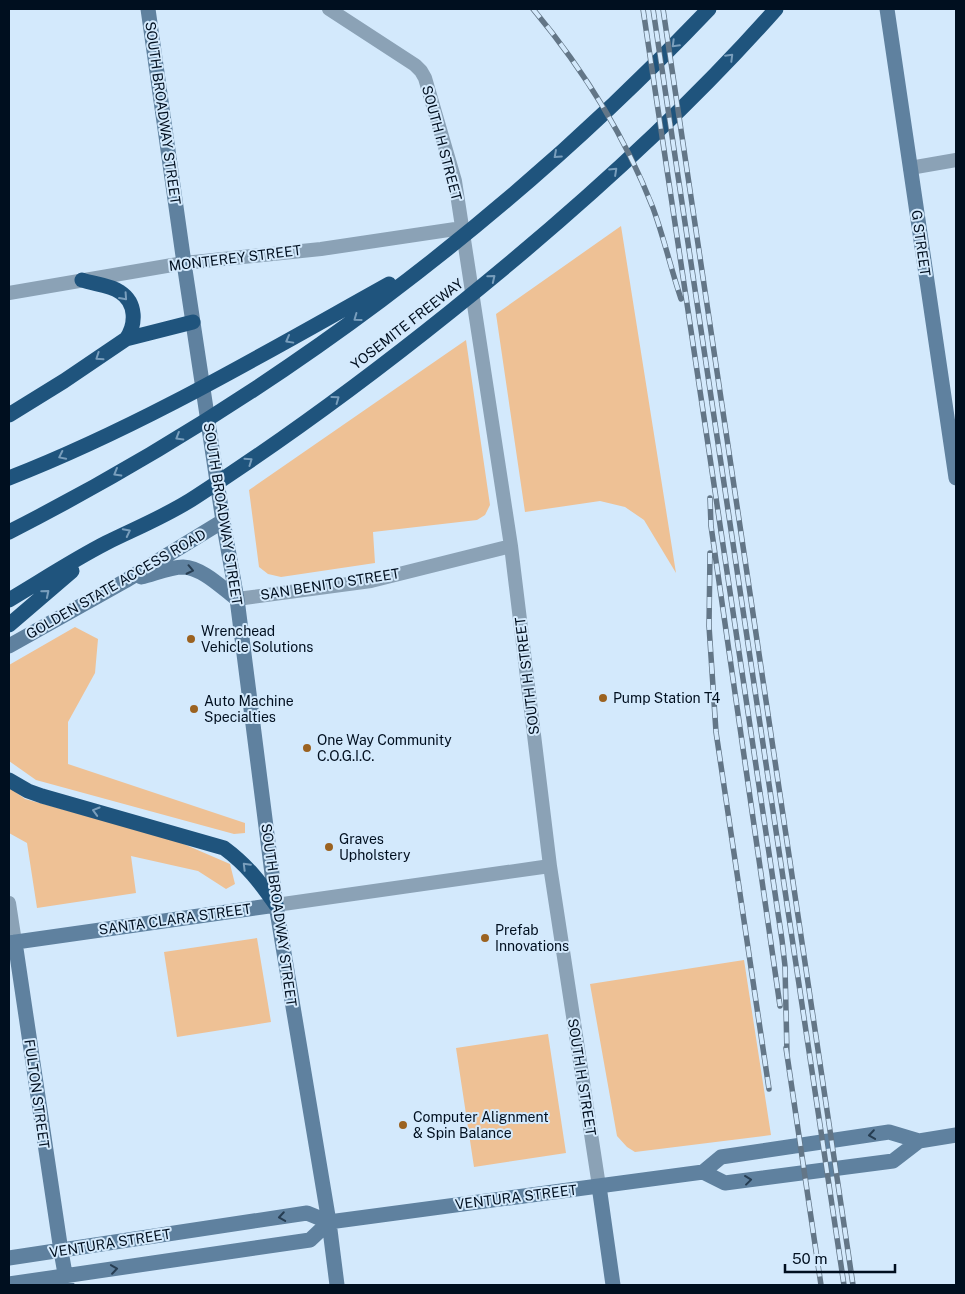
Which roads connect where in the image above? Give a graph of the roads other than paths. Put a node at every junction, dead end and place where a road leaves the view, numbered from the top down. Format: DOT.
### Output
graph roads {
  1 [pos="148,9"];
  2 [pos="329,9"];
  3 [pos="709,9"];
  4 [pos="776,9"];
  5 [pos="887,9"];
  6 [pos="956,160"];
  7 [pos="910,168"];
  8 [pos="462,228"];
  9 [pos="438,257"];
  10 [pos="184,263"];
  11 [pos="82,280"];
  12 [pos="9,293"];
  13 [pos="193,322"];
  14 [pos="126,339"];
  15 [pos="9,414"];
  16 [pos="9,478"];
  17 [pos="956,478"];
  18 [pos="223,521"];
  19 [pos="9,532"];
  20 [pos="103,545"];
  21 [pos="511,546"];
  22 [pos="125,581"];
  23 [pos="237,599"];
  24 [pos="9,600"];
  25 [pos="9,625"];
  26 [pos="9,646"];
  27 [pos="9,780"];
  28 [pos="550,866"];
  29 [pos="9,903"];
  30 [pos="276,905"];
  31 [pos="12,943"];
  32 [pos="956,1136"];
  33 [pos="919,1141"];
  34 [pos="702,1172"];
  35 [pos="599,1186"];
  36 [pos="329,1222"];
  37 [pos="61,1251"];
  38 [pos="9,1258"];
  39 [pos="67,1281"];
  40 [pos="9,1284"];
  41 [pos="337,1285"];
  42 [pos="613,1285"];
  1 -- 10 [label="street, SOUTH BROADWAY STREET"];
  2 -- 8 [label="street, SOUTH H STREET"];
  3 -- 9 [label="highway, one-way"];
  20 -- 4 [label="highway, YOSEMITE FREEWAY, one-way"];
  5 -- 7 [label="street, G STREET"];
  6 -- 7 [label="street"];
  7 -- 17 [label="street, G STREET"];
  8 -- 10 [label="street, MONTEREY STREET"];
  8 -- 21 [label="street, SOUTH H STREET"];
  9 -- 16 [label="highway, one-way"];
  9 -- 19 [label="highway, one-way"];
  10 -- 11 [label="street, MONTEREY STREET"];
  10 -- 13 [label="street, SOUTH BROADWAY STREET"];
  11 -- 12 [label="street, MONTEREY STREET"];
  11 -- 14 [label="highway, one-way"];
  13 -- 14 [label="highway"];
  13 -- 18 [label="street, SOUTH BROADWAY STREET"];
  14 -- 15 [label="highway, one-way"];
  18 -- 22 [label="street, GOLDEN STATE ACCESS ROAD"];
  18 -- 23 [label="street, SOUTH BROADWAY STREET"];
  20 -- 24 [label="highway, YOSEMITE FREEWAY"];
  25 -- 20 [label="highway, one-way"];
  21 -- 23 [label="street, SAN BENITO STREET"];
  21 -- 28 [label="street, SOUTH H STREET"];
  22 -- 23 [label="street, one-way"];
  22 -- 26 [label="street, GOLDEN STATE ACCESS ROAD"];
  23 -- 30 [label="street, SOUTH BROADWAY STREET"];
  30 -- 27 [label="highway, one-way"];
  28 -- 30 [label="street, SANTA CLARA STREET"];
  28 -- 35 [label="street, SOUTH H STREET"];
  29 -- 31 [label="street, FULTON STREET"];
  30 -- 31 [label="street, SANTA CLARA STREET"];
  30 -- 36 [label="street, SOUTH BROADWAY STREET"];
  31 -- 37 [label="street, FULTON STREET"];
  32 -- 33 [label="street, VENTURA STREET"];
  33 -- 34 [label="street, VENTURA STREET, one-way"];
  34 -- 33 [label="street, VENTURA STREET, one-way"];
  34 -- 35 [label="street, VENTURA STREET"];
  35 -- 36 [label="street, VENTURA STREET"];
  35 -- 42 [label="street, SOUTH H STREET"];
  36 -- 37 [label="street, VENTURA STREET, one-way"];
  39 -- 36 [label="street, VENTURA STREET, one-way"];
  36 -- 41 [label="street, SOUTH BROADWAY STREET"];
  37 -- 38 [label="street, VENTURA STREET"];
  37 -- 39 [label="street, FULTON STREET"];
  39 -- 40 [label="street, VENTURA STREET"];
}
